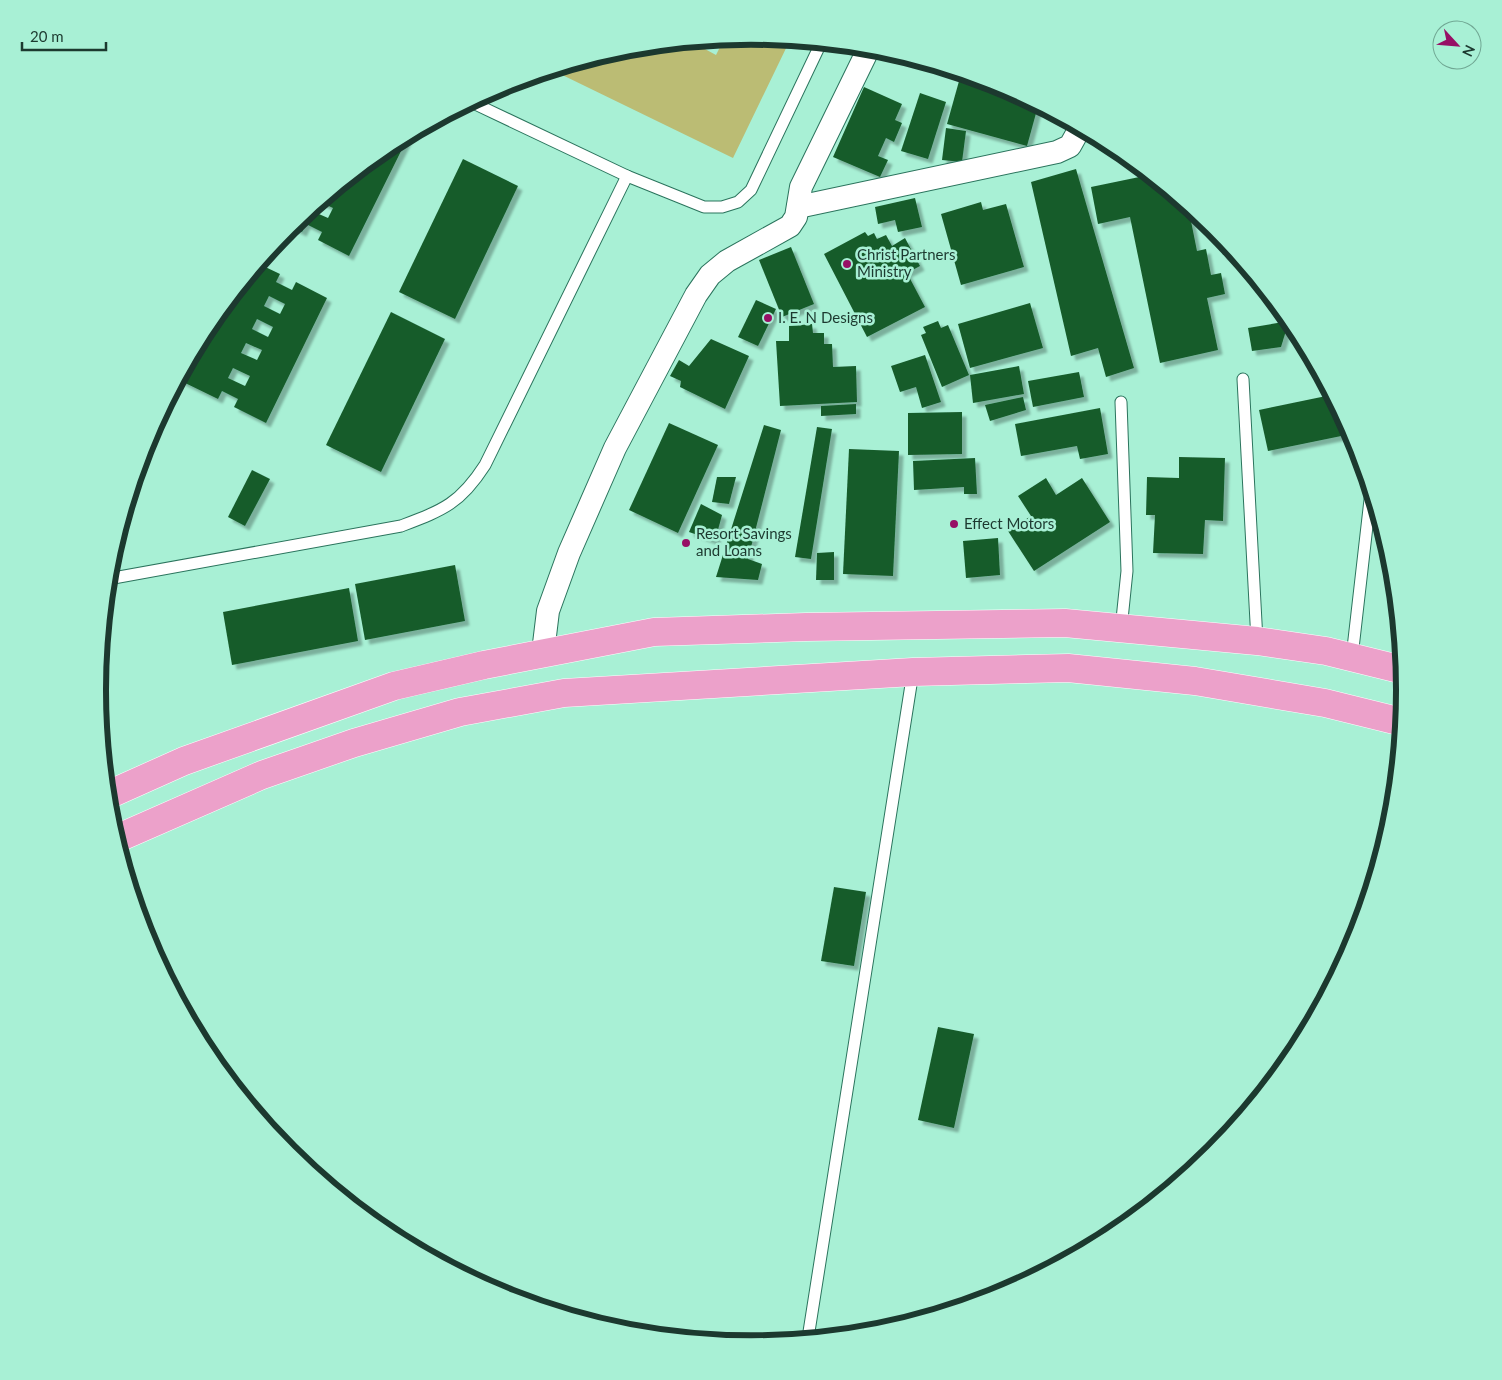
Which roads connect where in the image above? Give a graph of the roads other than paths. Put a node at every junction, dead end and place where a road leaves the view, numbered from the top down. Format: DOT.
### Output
graph roads {
  1 [pos="818,49"];
  2 [pos="865,55"];
  3 [pos="479,106"];
  4 [pos="1077,133"];
  5 [pos="627,176"];
  6 [pos="798,207"];
  7 [pos="1243,379"];
  8 [pos="1121,402"];
  9 [pos="1369,507"];
  10 [pos="116,578"];
  11 [pos="1121,629"];
  12 [pos="1257,641"];
  13 [pos="543,652"];
  14 [pos="1352,657"];
  15 [pos="1395,668"];
  16 [pos="913,672"];
  17 [pos="1395,720"];
  18 [pos="115,793"];
  19 [pos="123,836"];
  20 [pos="809,1332"];
  1 -- 5 [label="lane"];
  2 -- 6 [label="street"];
  3 -- 5 [label="lane"];
  4 -- 6 [label="street"];
  5 -- 10 [label="lane"];
  6 -- 13 [label="street"];
  7 -- 12 [label="lane"];
  8 -- 11 [label="lane"];
  9 -- 14 [label="lane"];
  11 -- 12 [label="main road"];
  11 -- 13 [label="main road"];
  12 -- 14 [label="main road"];
  13 -- 18 [label="main road"];
  14 -- 15 [label="main road"];
  16 -- 17 [label="main road"];
  16 -- 19 [label="main road"];
  16 -- 20 [label="lane"];
}
